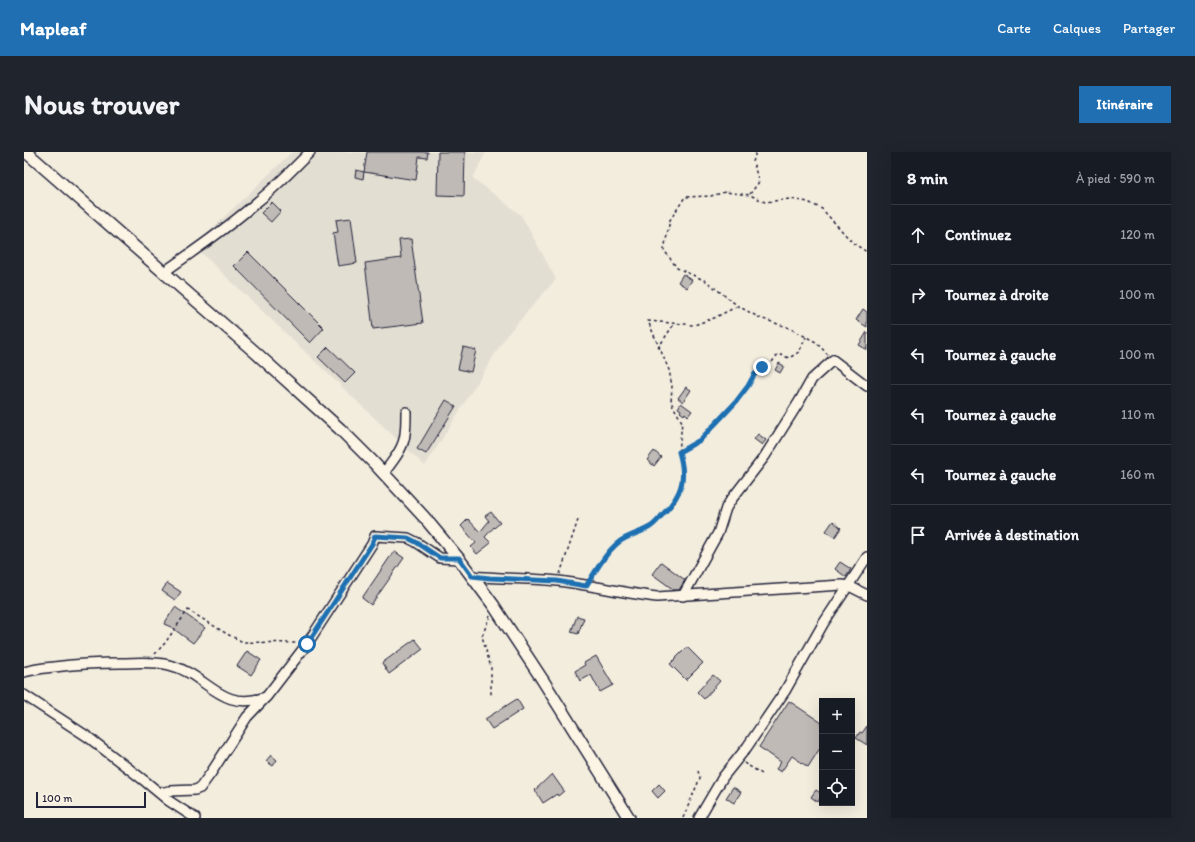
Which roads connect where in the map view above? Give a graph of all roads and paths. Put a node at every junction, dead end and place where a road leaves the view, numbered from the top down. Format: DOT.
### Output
graph roads {
  1 [pos="26,152"];
  2 [pos="310,152"];
  3 [pos="756,152"];
  4 [pos="750,195"];
  5 [pos="867,252"];
  6 [pos="164,272"];
  7 [pos="738,306"];
  8 [pos="674,324"];
  9 [pos="806,337"];
  10 [pos="658,348"];
  11 [pos="833,360"];
  12 [pos="867,386"];
  13 [pos="406,412"];
  14 [pos="679,452"];
  15 [pos="383,474"];
  16 [pos="578,520"];
  17 [pos="867,557"];
  18 [pos="459,558"];
  19 [pos="472,576"];
  20 [pos="557,581"];
  21 [pos="586,586"];
  22 [pos="849,586"];
  23 [pos="867,595"];
  24 [pos="683,596"];
  25 [pos="494,606"];
  26 [pos="307,644"];
  27 [pos="150,663"];
  28 [pos="24,672"];
  29 [pos="24,695"];
  30 [pos="268,696"];
  31 [pos="491,697"];
  32 [pos="737,759"];
  33 [pos="698,771"];
  34 [pos="762,774"];
  35 [pos="160,794"];
  36 [pos="194,818"];
  37 [pos="629,818"];
  38 [pos="683,818"];
  39 [pos="699,818"];
  1 -- 6 [label="main road"];
  2 -- 6 [label="street"];
  3 -- 4 [label="path"];
  4 -- 5 [label="path"];
  4 -- 7 [label="path"];
  6 -- 15 [label="main road"];
  7 -- 8 [label="path"];
  7 -- 9 [label="path"];
  8 -- 10 [label="path"];
  8 -- 10 [label="path"];
  9 -- 11 [label="path"];
  9 -- 14 [label="path"];
  10 -- 14 [label="path"];
  11 -- 12 [label="street"];
  11 -- 24 [label="street"];
  13 -- 15 [label="street"];
  14 -- 21 [label="path"];
  15 -- 18 [label="main road"];
  16 -- 20 [label="path"];
  17 -- 22 [label="street"];
  18 -- 19 [label="main road"];
  18 -- 26 [label="street"];
  19 -- 20 [label="street"];
  19 -- 25 [label="main road"];
  20 -- 21 [label="street"];
  21 -- 24 [label="street"];
  22 -- 23 [label="street"];
  22 -- 24 [label="street"];
  22 -- 32 [label="street"];
  25 -- 31 [label="path"];
  25 -- 37 [label="main road"];
  26 -- 27 [label="path"];
  26 -- 30 [label="street"];
  27 -- 28 [label="street"];
  27 -- 30 [label="street"];
  29 -- 35 [label="street"];
  30 -- 35 [label="street"];
  32 -- 34 [label="path"];
  32 -- 39 [label="street"];
  33 -- 38 [label="path"];
  35 -- 36 [label="street"];
}
